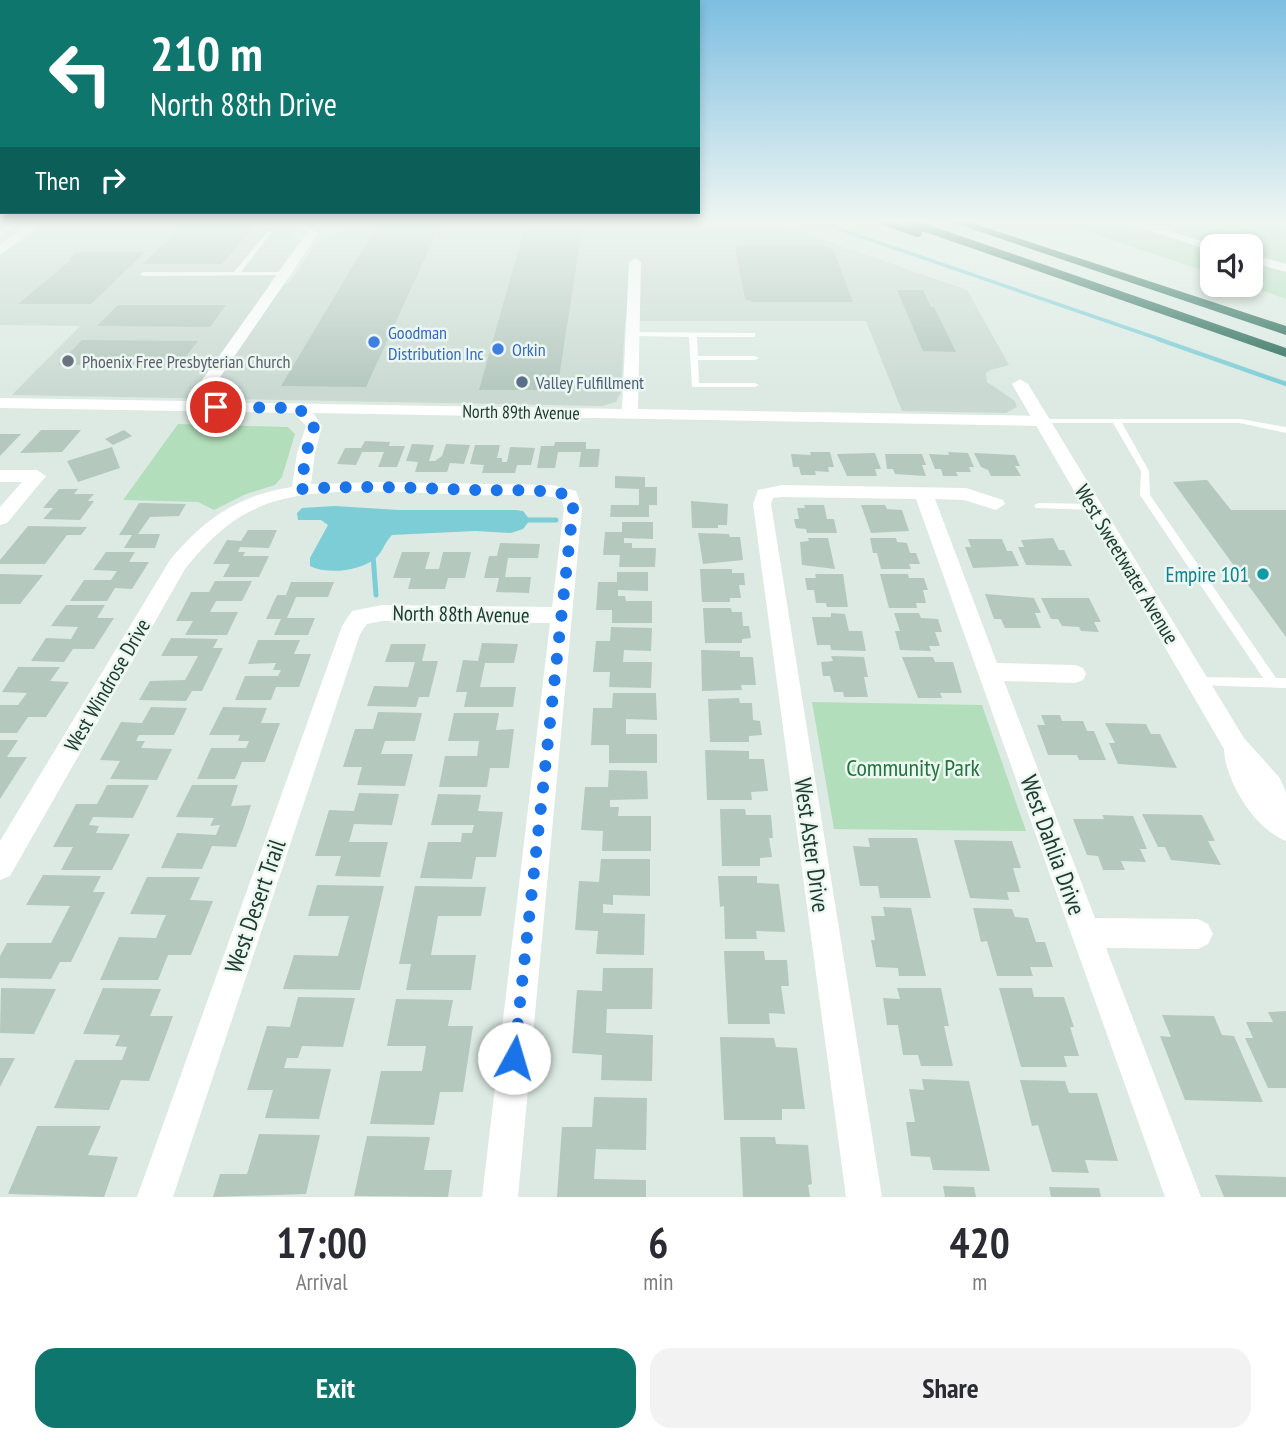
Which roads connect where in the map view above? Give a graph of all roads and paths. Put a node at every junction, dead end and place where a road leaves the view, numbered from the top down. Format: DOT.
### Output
graph roads {
  1 [pos="281,277"];
  2 [pos="635,277"];
  3 [pos="1066,277"];
  4 [pos="1122,277"];
  5 [pos="1151,277"];
  6 [pos="1286,324"];
  7 [pos="1286,331"];
  8 [pos="633,334"];
  9 [pos="693,334"];
  10 [pos="752,335"];
  11 [pos="1286,352"];
  12 [pos="694,358"];
  13 [pos="755,358"];
  14 [pos="1020,384"];
  15 [pos="755,386"];
  16 [pos="0,403"];
  17 [pos="191,407"];
  18 [pos="298,408"];
  19 [pos="630,414"];
  20 [pos="1042,421"];
  21 [pos="1116,421"];
  22 [pos="1286,430"];
  23 [pos="0,476"];
  24 [pos="301,489"];
  25 [pos="923,493"];
  26 [pos="996,505"];
  27 [pos="1039,506"];
  28 [pos="1093,507"];
  29 [pos="0,519"];
  30 [pos="561,615"];
  31 [pos="360,617"];
  32 [pos="989,672"];
  33 [pos="1074,674"];
  34 [pos="1197,682"];
  35 [pos="1273,682"];
  36 [pos="1286,683"];
  37 [pos="1286,830"];
  38 [pos="0,867"];
  39 [pos="1085,933"];
  40 [pos="1198,934"];
  41 [pos="155,1197"];
  42 [pos="500,1197"];
  43 [pos="864,1197"];
  44 [pos="1183,1197"];
  1 -- 17 [label="street"];
  2 -- 8 [label="street"];
  3 -- 11 [label="highway"];
  4 -- 7 [label="highway"];
  5 -- 6 [label="highway"];
  8 -- 9 [label="lane"];
  8 -- 19 [label="street"];
  9 -- 10 [label="lane"];
  9 -- 12 [label="lane"];
  12 -- 13 [label="lane"];
  12 -- 15 [label="lane"];
  14 -- 20 [label="street, West Sweetwater Avenue"];
  16 -- 17 [label="street, North 89th Avenue"];
  17 -- 18 [label="street, North 89th Avenue"];
  18 -- 19 [label="street, North 89th Avenue"];
  18 -- 24 [label="street"];
  19 -- 20 [label="street, North 89th Avenue"];
  20 -- 21 [label="lane"];
  20 -- 28 [label="street, West Sweetwater Avenue"];
  21 -- 22 [label="lane"];
  21 -- 35 [label="lane"];
  23 -- 29 [label="street"];
  24 -- 30 [label="street, West Windrose Drive"];
  24 -- 38 [label="street, West Windrose Drive"];
  25 -- 26 [label="street"];
  25 -- 32 [label="street, West Dahlia Drive"];
  25 -- 43 [label="street, West Aster Drive"];
  27 -- 28 [label="lane"];
  28 -- 34 [label="street, West Sweetwater Avenue"];
  30 -- 31 [label="street, North 88th Avenue"];
  30 -- 42 [label="street"];
  31 -- 41 [label="street, West Desert Trail"];
  32 -- 33 [label="street"];
  32 -- 39 [label="street, West Dahlia Drive"];
  34 -- 35 [label="lane"];
  34 -- 37 [label="street, West Sweetwater Avenue"];
  35 -- 36 [label="lane"];
  39 -- 40 [label="street"];
  39 -- 44 [label="street, West Dahlia Drive"];
}
